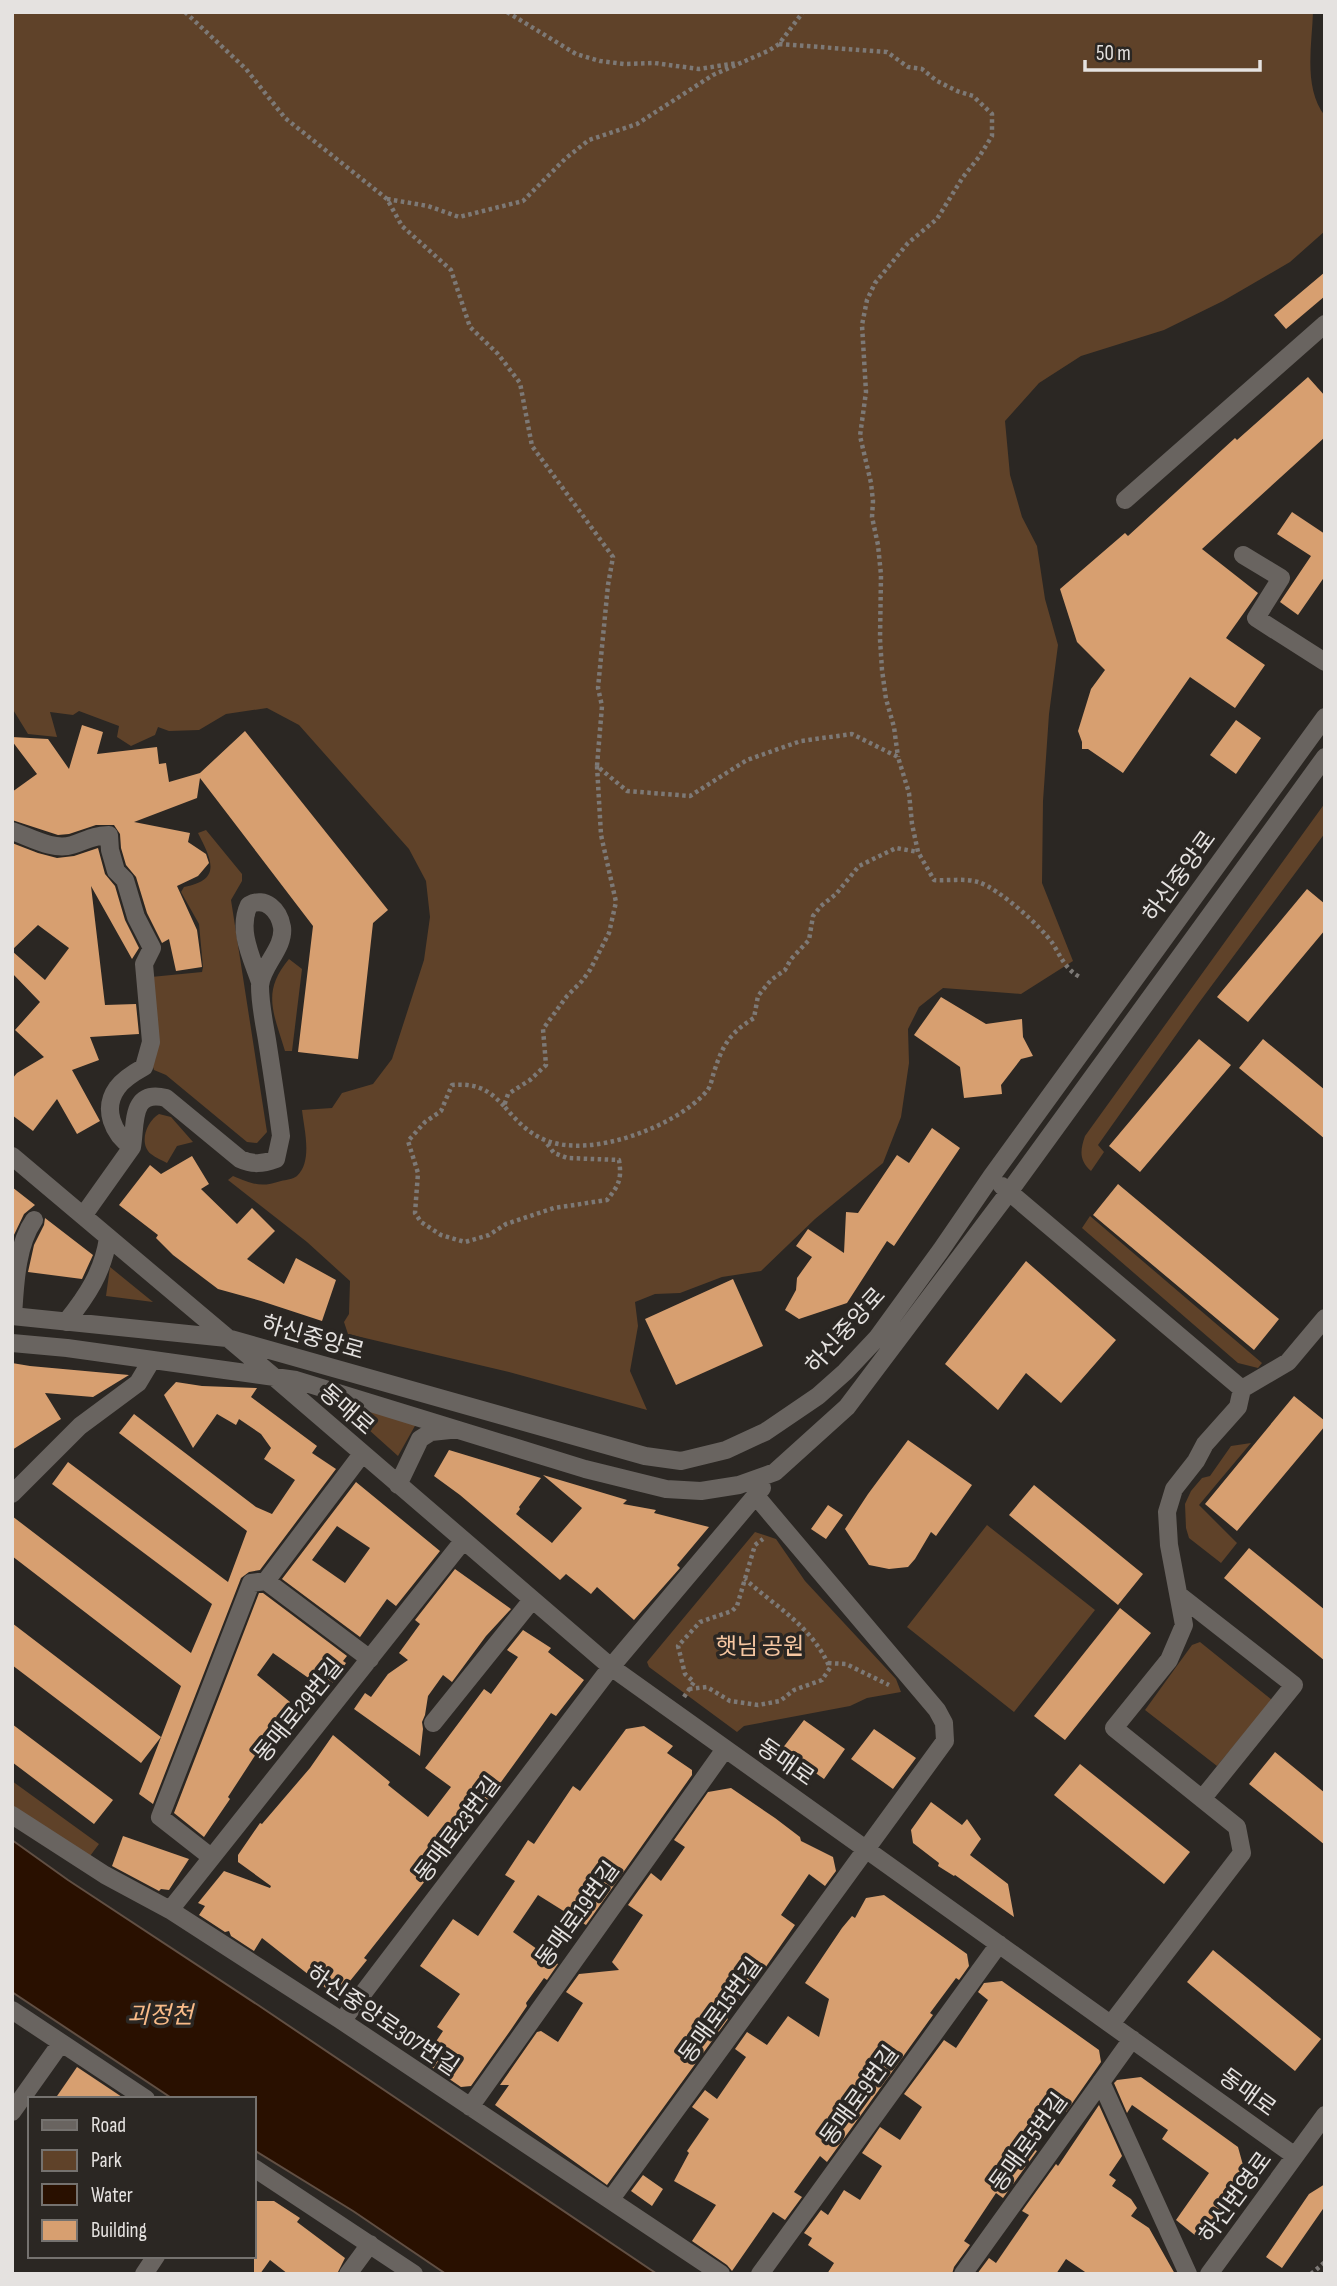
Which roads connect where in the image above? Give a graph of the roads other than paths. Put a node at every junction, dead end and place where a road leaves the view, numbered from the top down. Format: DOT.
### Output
graph roads {
  1 [pos="1325,324"];
  2 [pos="1125,500"];
  3 [pos="1243,555"];
  4 [pos="1325,662"];
  5 [pos="1325,717"];
  6 [pos="1325,757"];
  7 [pos="12,831"];
  8 [pos="260,982"];
  9 [pos="132,1147"];
  10 [pos="12,1156"];
  11 [pos="990,1177"];
  12 [pos="1009,1192"];
  13 [pos="83,1216"];
  14 [pos="34,1220"];
  15 [pos="108,1238"];
  16 [pos="13,1316"];
  17 [pos="1325,1318"];
  18 [pos="66,1322"];
  19 [pos="227,1338"];
  20 [pos="12,1343"];
  21 [pos="149,1360"];
  22 [pos="274,1377"];
  23 [pos="1242,1389"];
  24 [pos="456,1429"];
  25 [pos="362,1454"];
  26 [pos="775,1472"];
  27 [pos="398,1485"];
  28 [pos="12,1494"];
  29 [pos="755,1495"];
  30 [pos="463,1541"];
  31 [pos="266,1581"];
  32 [pos="1179,1595"];
  33 [pos="532,1600"];
  34 [pos="370,1659"];
  35 [pos="611,1667"];
  36 [pos="433,1723"];
  37 [pos="725,1749"];
  38 [pos="1202,1799"];
  39 [pos="12,1815"];
  40 [pos="867,1850"];
  41 [pos="211,1857"];
  42 [pos="170,1910"];
  43 [pos="999,1944"];
  44 [pos="12,2010"];
  45 [pos="342,2021"];
  46 [pos="1111,2024"];
  47 [pos="1132,2039"];
  48 [pos="61,2043"];
  49 [pos="1101,2082"];
  50 [pos="143,2097"];
  51 [pos="470,2107"];
  52 [pos="12,2112"];
  53 [pos="1325,2115"];
  54 [pos="1295,2156"];
  55 [pos="256,2169"];
  56 [pos="611,2199"];
  57 [pos="370,2244"];
  58 [pos="155,2258"];
  59 [pos="144,2274"];
  60 [pos="348,2274"];
  61 [pos="414,2274"];
  62 [pos="721,2274"];
  63 [pos="760,2274"];
  64 [pos="963,2274"];
  65 [pos="1188,2274"];
  66 [pos="1209,2274"];
  1 -- 2 [label="street"];
  3 -- 4 [label="street"];
  5 -- 11 [label="street, 하신중앙로"];
  6 -- 12 [label="street, 하신중앙로"];
  7 -- 9 [label="street"];
  8 -- 9 [label="street"];
  9 -- 13 [label="street"];
  10 -- 13 [label="street"];
  11 -- 12 [label="street"];
  11 -- 19 [label="street, 하신중앙로"];
  12 -- 23 [label="street"];
  12 -- 26 [label="street, 하신중앙로"];
  13 -- 15 [label="street"];
  14 -- 16 [label="street"];
  15 -- 18 [label="street"];
  15 -- 19 [label="street"];
  16 -- 18 [label="street, 하신중앙로"];
  17 -- 23 [label="street"];
  18 -- 19 [label="street, 하신중앙로"];
  19 -- 22 [label="street, 동매로"];
  20 -- 21 [label="street, 하신중앙로"];
  21 -- 22 [label="street, 하신중앙로"];
  21 -- 28 [label="street"];
  22 -- 24 [label="street, 하신중앙로"];
  22 -- 25 [label="street, 동매로"];
  23 -- 32 [label="street"];
  24 -- 26 [label="street, 하신중앙로"];
  24 -- 27 [label="street"];
  25 -- 27 [label="street, 동매로"];
  25 -- 31 [label="street"];
  26 -- 29 [label="street, 동매로23번길"];
  27 -- 30 [label="street, 동매로"];
  29 -- 35 [label="street, 동매로23번길"];
  29 -- 40 [label="street, 동매로15번길"];
  30 -- 33 [label="street, 동매로"];
  30 -- 34 [label="street, 동매로29번길"];
  31 -- 34 [label="street"];
  31 -- 41 [label="street"];
  32 -- 38 [label="street"];
  32 -- 38 [label="street"];
  33 -- 35 [label="street, 동매로"];
  33 -- 36 [label="street"];
  34 -- 41 [label="street, 동매로29번길"];
  35 -- 37 [label="street, 동매로"];
  35 -- 45 [label="street, 동매로23번길"];
  37 -- 40 [label="street, 동매로"];
  37 -- 51 [label="street, 동매로19번길"];
  38 -- 46 [label="street"];
  39 -- 42 [label="street, 하신중앙로307번길"];
  40 -- 43 [label="street, 동매로"];
  40 -- 56 [label="street, 동매로15번길"];
  41 -- 42 [label="street, 동매로29번길"];
  42 -- 45 [label="street, 하신중앙로307번길"];
  43 -- 46 [label="street, 동매로"];
  43 -- 63 [label="street, 동매로9번길"];
  44 -- 48 [label="street"];
  45 -- 51 [label="street, 하신중앙로307번길"];
  46 -- 47 [label="street, 동매로"];
  47 -- 49 [label="street, 동매로5번길"];
  47 -- 54 [label="street, 동매로"];
  48 -- 50 [label="street"];
  48 -- 52 [label="street"];
  49 -- 64 [label="street, 동매로5번길"];
  49 -- 65 [label="street"];
  51 -- 56 [label="street, 하신중앙로307번길"];
  53 -- 54 [label="street, 하신번영로"];
  54 -- 66 [label="street, 하신번영로"];
  55 -- 57 [label="street"];
  56 -- 62 [label="street, 하신중앙로307번길"];
  57 -- 60 [label="street"];
  57 -- 61 [label="street"];
  58 -- 59 [label="street"];
}
